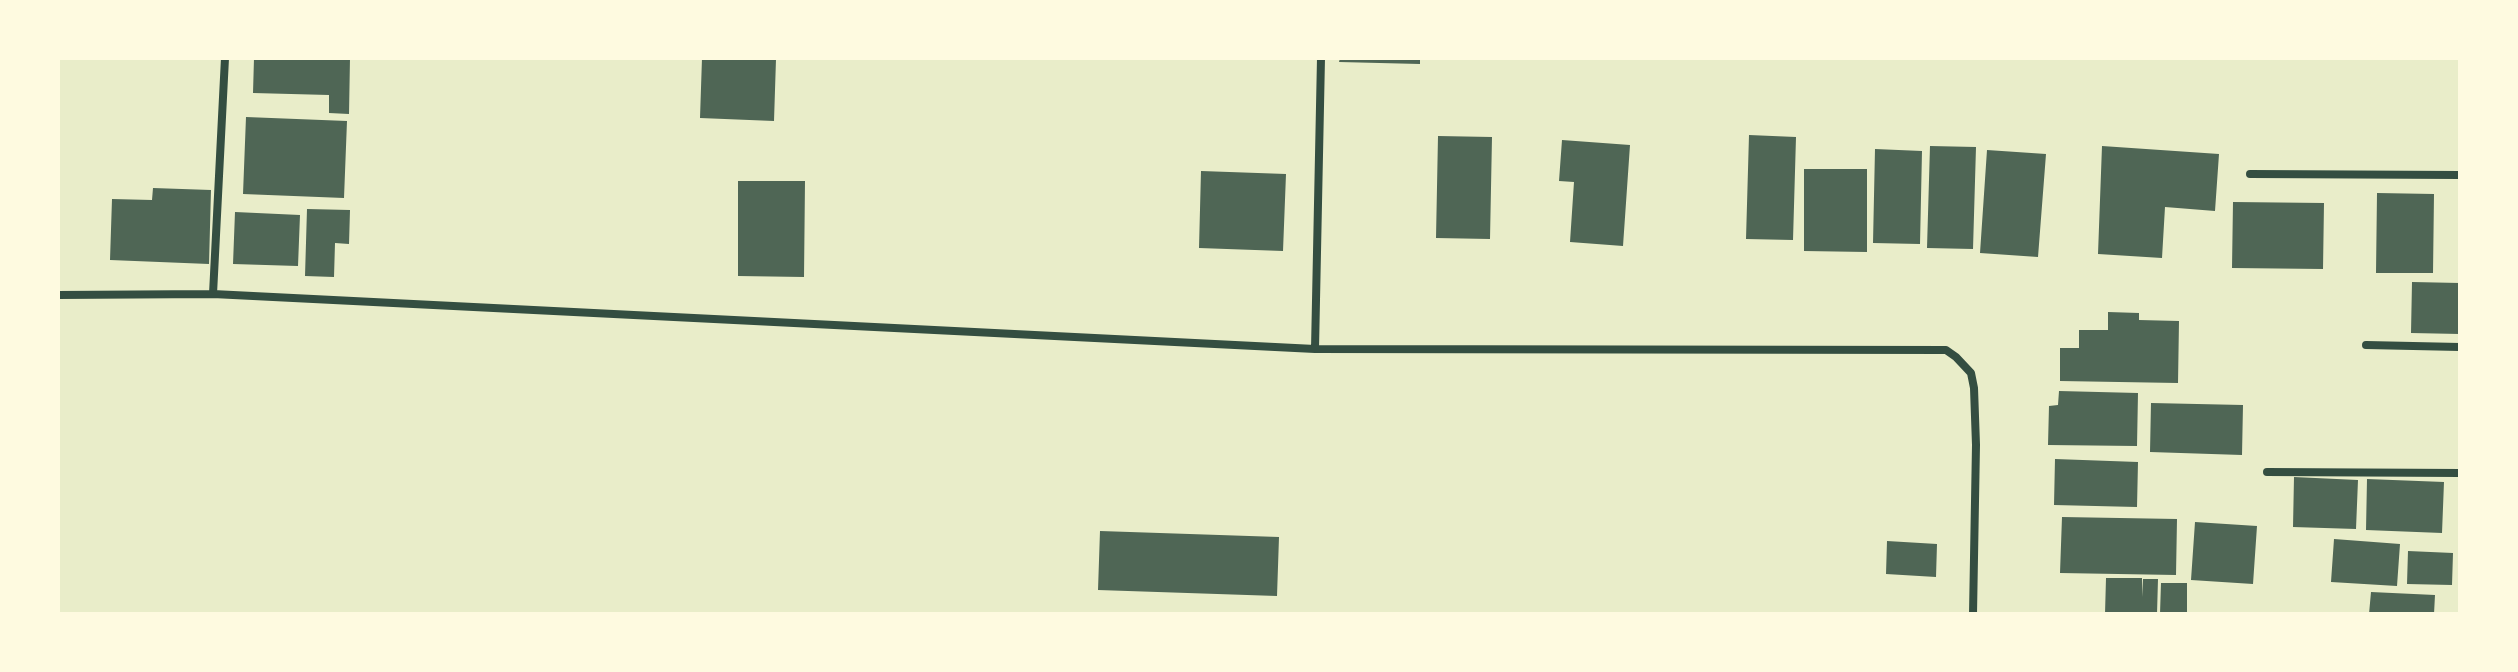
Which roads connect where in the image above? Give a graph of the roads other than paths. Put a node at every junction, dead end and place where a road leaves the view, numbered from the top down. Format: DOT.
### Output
graph roads {
  1 [pos="225,58"];
  2 [pos="1321,58"];
  3 [pos="2250,174"];
  4 [pos="2460,175"];
  5 [pos="213,294"];
  6 [pos="58,295"];
  7 [pos="2366,345"];
  8 [pos="2460,347"];
  9 [pos="1315,349"];
  10 [pos="2267,472"];
  11 [pos="2460,473"];
  12 [pos="1973,614"];
  1 -- 5 [label="street"];
  2 -- 9 [label="street"];
  3 -- 4 [label="street"];
  5 -- 6 [label="street"];
  5 -- 9 [label="street"];
  7 -- 8 [label="street"];
  9 -- 12 [label="street"];
  10 -- 11 [label="street"];
}
